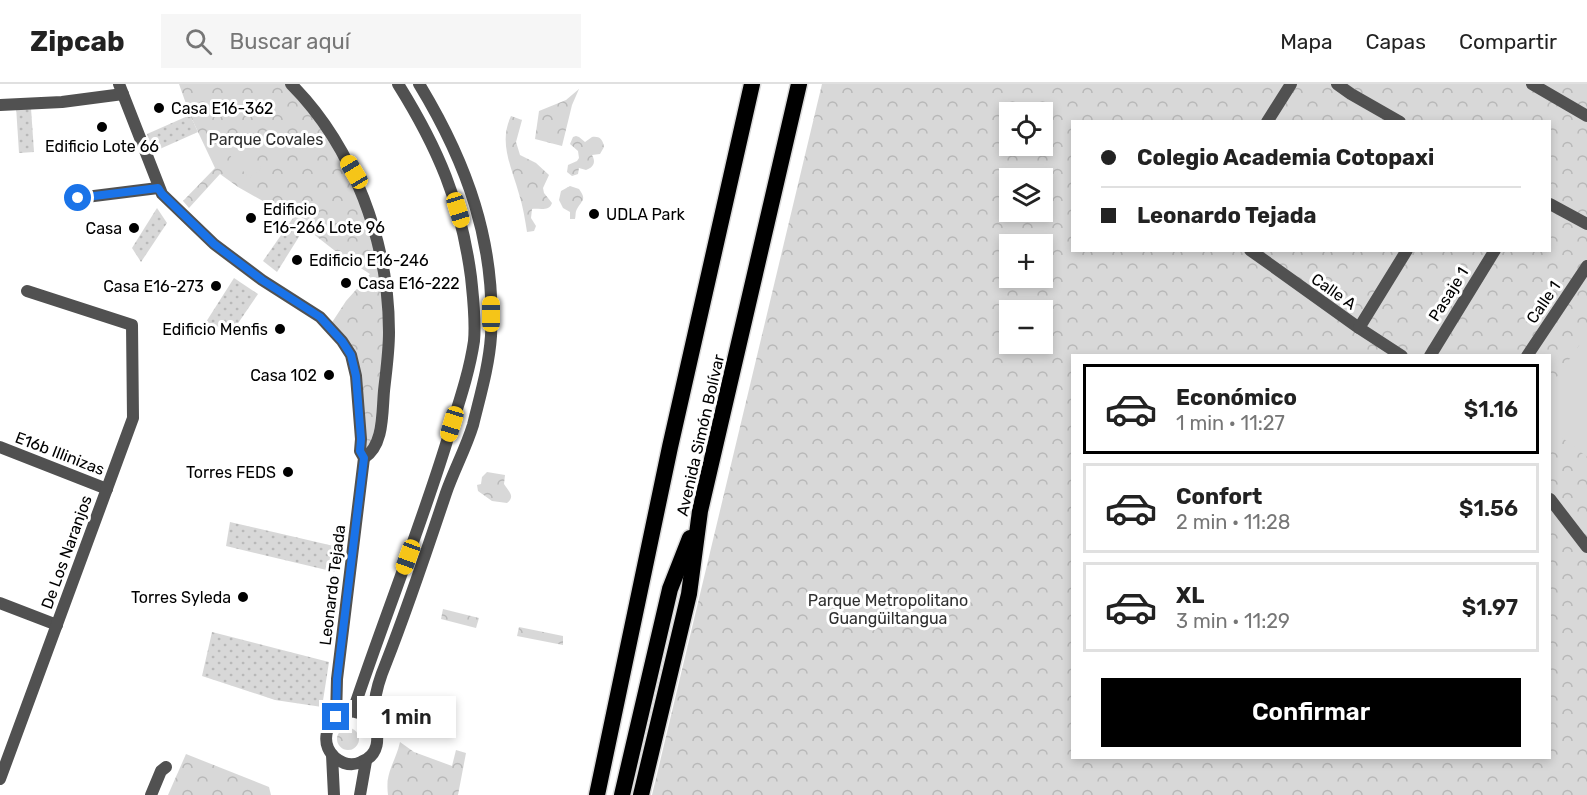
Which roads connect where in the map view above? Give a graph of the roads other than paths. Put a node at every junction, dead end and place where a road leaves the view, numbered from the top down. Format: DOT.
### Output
graph roads {
  1 [pos="291,84"];
  2 [pos="398,84"];
  3 [pos="418,84"];
  4 [pos="752,84"];
  5 [pos="799,84"];
  6 [pos="1291,84"];
  7 [pos="1337,84"];
  8 [pos="1532,84"];
  9 [pos="121,89"];
  10 [pos="0,105"];
  11 [pos="1587,116"];
  12 [pos="1268,120"];
  13 [pos="1396,120"];
  14 [pos="158,188"];
  15 [pos="78,198"];
  16 [pos="1551,205"];
  17 [pos="1587,224"];
  18 [pos="1406,252"];
  19 [pos="1494,252"];
  20 [pos="1258,253"];
  21 [pos="1587,266"];
  22 [pos="27,291"];
  23 [pos="1359,328"];
  24 [pos="1399,354"];
  25 [pos="1431,354"];
  26 [pos="1528,354"];
  27 [pos="0,447"];
  28 [pos="364,458"];
  29 [pos="107,489"];
  30 [pos="1551,500"];
  31 [pos="700,511"];
  32 [pos="1587,547"];
  33 [pos="0,603"];
  34 [pos="57,624"];
  35 [pos="353,711"];
  36 [pos="336,717"];
  37 [pos="375,722"];
  38 [pos="332,755"];
  39 [pos="366,761"];
  40 [pos="166,767"];
  41 [pos="0,779"];
  42 [pos="151,795"];
  43 [pos="334,795"];
  44 [pos="360,795"];
  45 [pos="597,795"];
  46 [pos="622,795"];
  47 [pos="641,795"];
  1 -- 28 [label="street"];
  2 -- 35 [label="street"];
  3 -- 37 [label="street"];
  4 -- 45 [label="highway, Avenida Simón Bolívar"];
  5 -- 31 [label="highway, Avenida Simón Bolívar"];
  6 -- 12 [label="street"];
  7 -- 13 [label="street"];
  8 -- 11 [label="street"];
  9 -- 10 [label="street"];
  9 -- 14 [label="street"];
  14 -- 15 [label="street"];
  14 -- 28 [label="street"];
  16 -- 17 [label="street"];
  18 -- 23 [label="street"];
  19 -- 25 [label="street, Pasaje 1"];
  20 -- 23 [label="street, Calle A"];
  21 -- 26 [label="street, Calle 1"];
  22 -- 29 [label="street, De Los Naranjos"];
  23 -- 24 [label="street, Calle A"];
  27 -- 29 [label="street, E16b Illinizas"];
  28 -- 36 [label="street, Leonardo Tejada"];
  29 -- 34 [label="street, De Los Naranjos"];
  30 -- 32 [label="street"];
  31 -- 46 [label="highway"];
  31 -- 47 [label="highway, Avenida Simón Bolívar"];
  33 -- 34 [label="street"];
  34 -- 41 [label="street, De Los Naranjos"];
  35 -- 36 [label="street"];
  35 -- 37 [label="street"];
  36 -- 38 [label="street"];
  37 -- 39 [label="street"];
  38 -- 39 [label="street"];
  38 -- 43 [label="street"];
  39 -- 44 [label="street"];
  40 -- 42 [label="street"];
}
